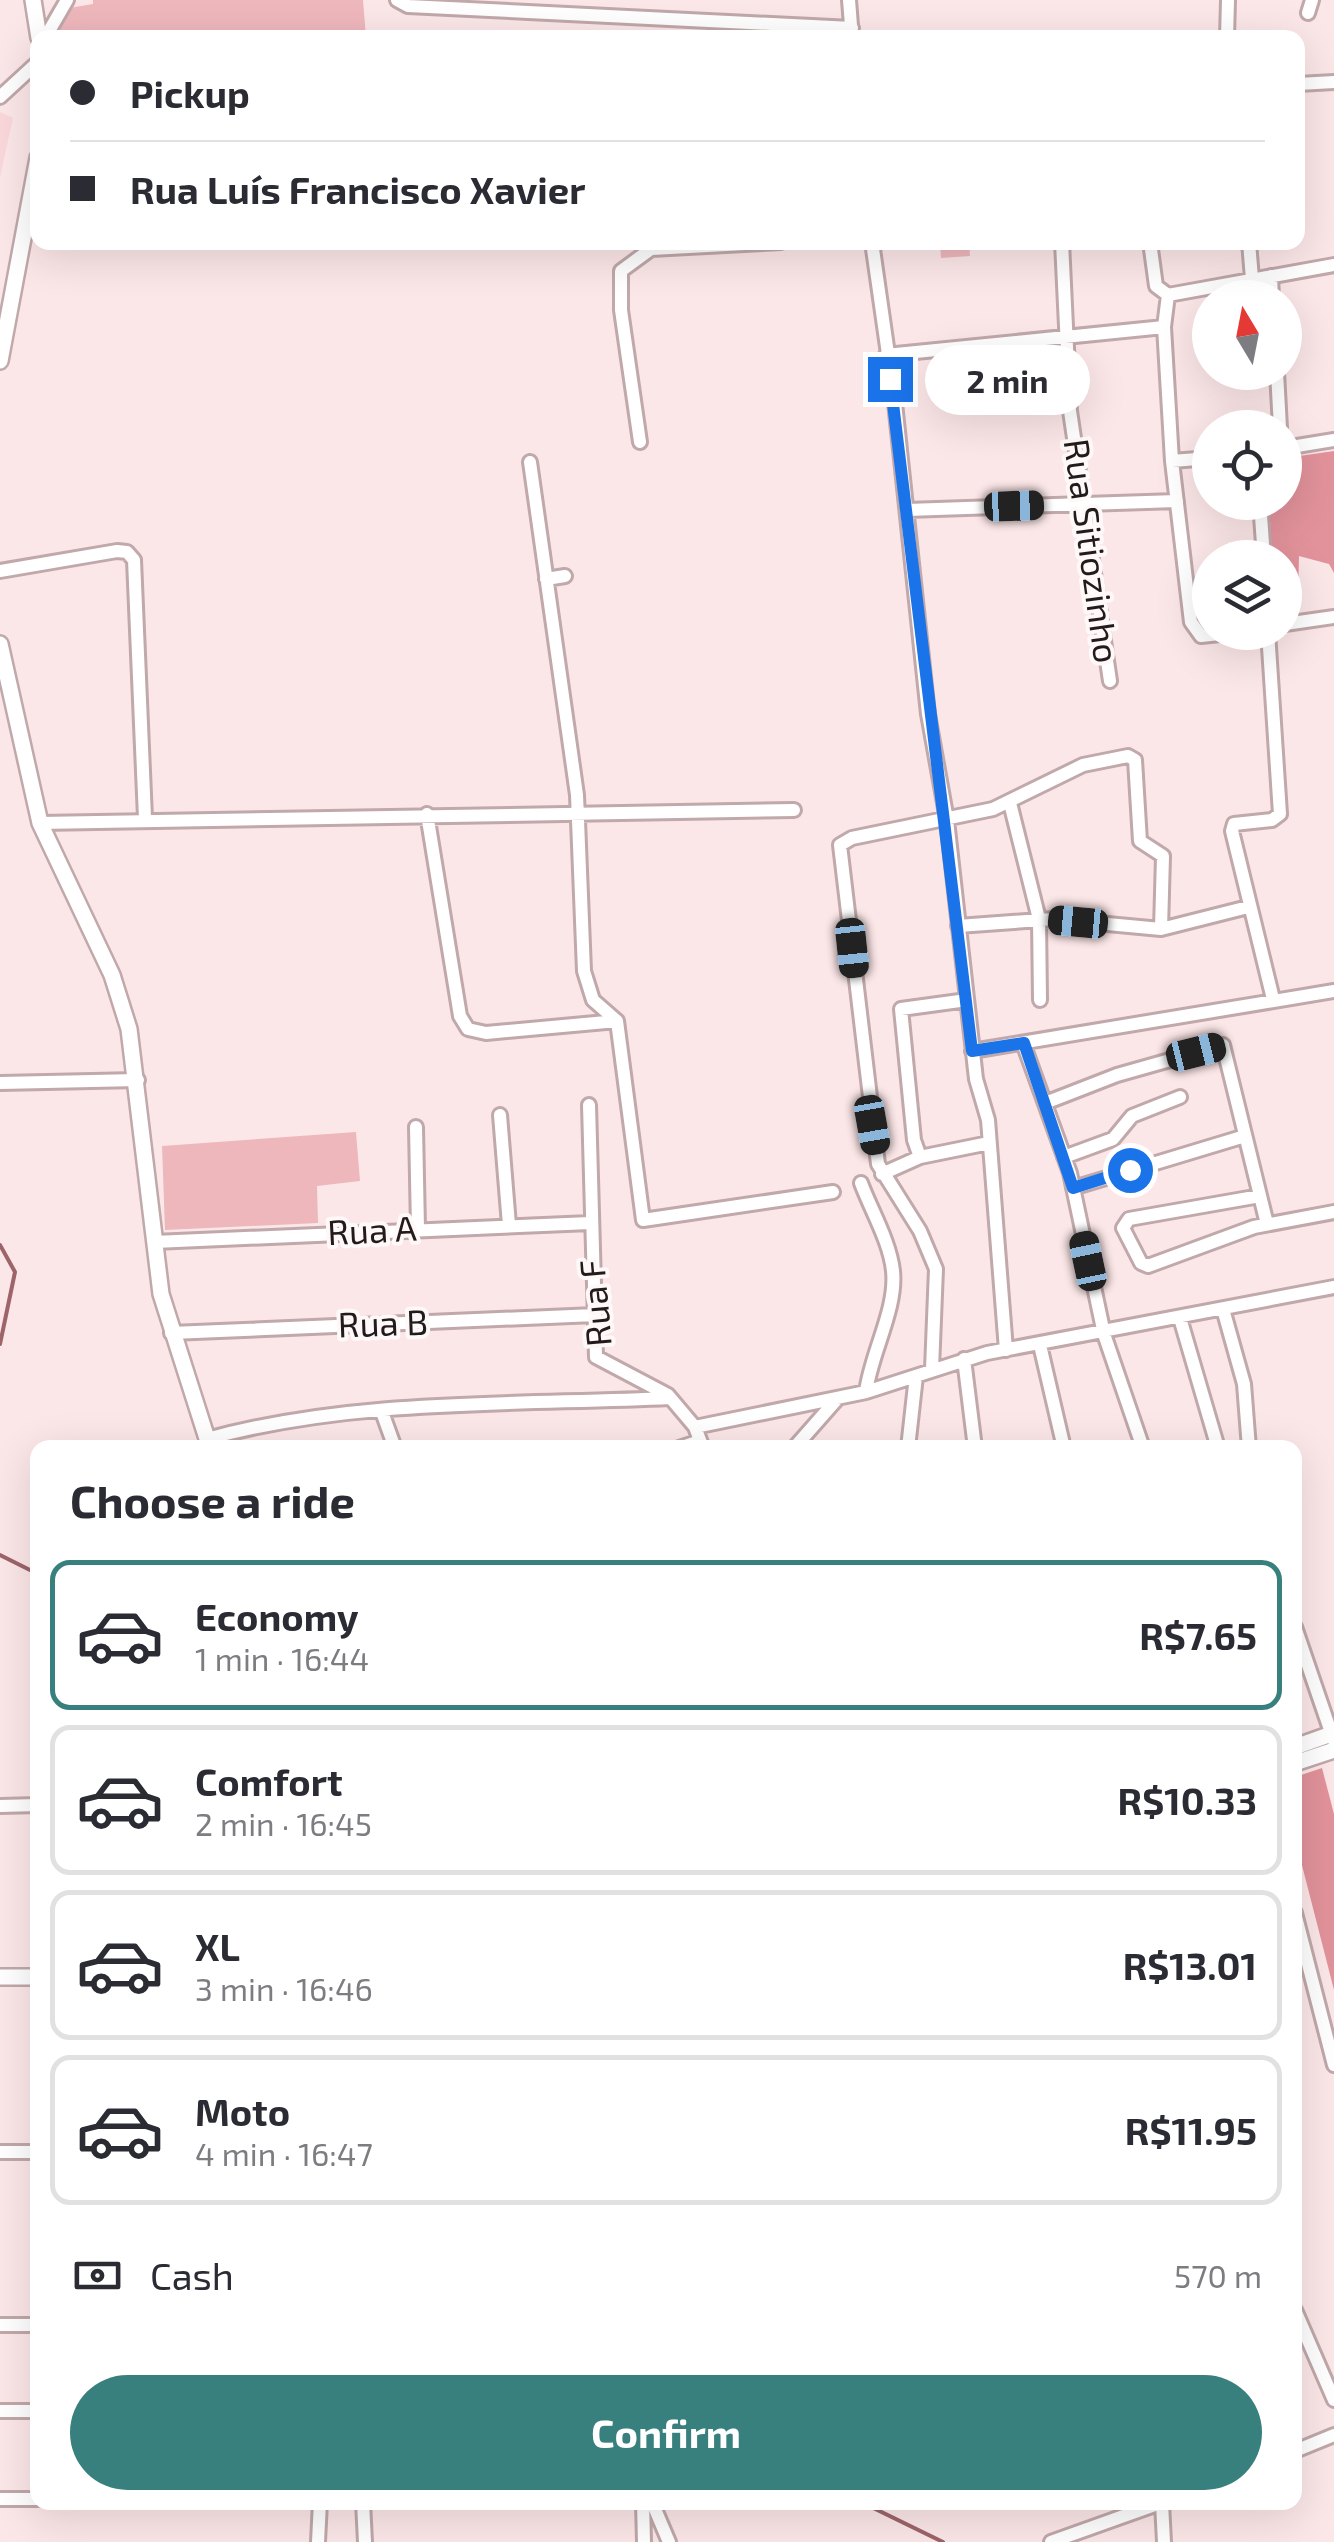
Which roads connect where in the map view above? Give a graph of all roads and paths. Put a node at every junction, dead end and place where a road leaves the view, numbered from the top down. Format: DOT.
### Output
graph roads {
  1 [pos="33,0"];
  2 [pos="67,0"];
  3 [pos="398,0"];
  4 [pos="849,0"];
  5 [pos="1228,0"];
  6 [pos="40,30"];
  7 [pos="47,30"];
  8 [pos="802,30"];
  9 [pos="852,30"];
  10 [pos="1227,30"];
  11 [pos="30,70"];
  12 [pos="1334,82"];
  13 [pos="1305,84"];
  14 [pos="0,98"];
  15 [pos="30,201"];
  16 [pos="650,250"];
  17 [pos="873,250"];
  18 [pos="1063,250"];
  19 [pos="1151,250"];
  20 [pos="1250,250"];
  21 [pos="1334,265"];
  22 [pos="1271,276"];
  23 [pos="1252,279"];
  24 [pos="1271,280"];
  25 [pos="1168,295"];
  26 [pos="1164,327"];
  27 [pos="1068,336"];
  28 [pos="886,355"];
  29 [pos="0,361"];
  30 [pos="1334,440"];
  31 [pos="640,442"];
  32 [pos="1302,445"];
  33 [pos="1192,459"];
  34 [pos="1172,461"];
  35 [pos="530,462"];
  36 [pos="1177,501"];
  37 [pos="1086,504"];
  38 [pos="907,510"];
  39 [pos="0,572"];
  40 [pos="565,576"];
  41 [pos="546,579"];
  42 [pos="1334,617"];
  43 [pos="1302,622"];
  44 [pos="1192,623"];
  45 [pos="0,644"];
  46 [pos="1269,650"];
  47 [pos="1110,681"];
  48 [pos="1010,803"];
  49 [pos="794,810"];
  50 [pos="576,813"];
  51 [pos="426,814"];
  52 [pos="145,818"];
  53 [pos="947,820"];
  54 [pos="40,823"];
  55 [pos="1248,908"];
  56 [pos="1039,920"];
  57 [pos="958,926"];
  58 [pos="1161,929"];
  59 [pos="1334,991"];
  60 [pos="1272,999"];
  61 [pos="966,1000"];
  62 [pos="1040,1000"];
  63 [pos="617,1021"];
  64 [pos="1024,1043"];
  65 [pos="972,1051"];
  66 [pos="138,1080"];
  67 [pos="0,1083"];
  68 [pos="1180,1097"];
  69 [pos="1044,1103"];
  70 [pos="588,1105"];
  71 [pos="500,1114"];
  72 [pos="416,1127"];
  73 [pos="1246,1136"];
  74 [pos="990,1143"];
  75 [pos="920,1157"];
  76 [pos="1064,1157"];
  77 [pos="882,1174"];
  78 [pos="861,1183"];
  79 [pos="1073,1188"];
  80 [pos="834,1192"];
  81 [pos="1260,1196"];
  82 [pos="1334,1212"];
  83 [pos="590,1222"];
  84 [pos="1267,1224"];
  85 [pos="509,1225"];
  86 [pos="418,1229"];
  87 [pos="154,1242"];
  88 [pos="1334,1286"];
  89 [pos="1223,1309"];
  90 [pos="595,1315"];
  91 [pos="1180,1318"];
  92 [pos="170,1333"];
  93 [pos="1104,1334"];
  94 [pos="1040,1345"];
  95 [pos="1006,1350"];
  96 [pos="964,1359"];
  97 [pos="932,1369"];
  98 [pos="916,1376"];
  99 [pos="866,1392"];
  100 [pos="670,1398"];
  101 [pos="838,1398"];
  102 [pos="382,1412"];
  103 [pos="696,1427"];
  104 [pos="207,1440"];
  105 [pos="217,1440"];
  106 [pos="392,1440"];
  107 [pos="701,1440"];
  108 [pos="801,1440"];
  109 [pos="909,1440"];
  110 [pos="974,1440"];
  111 [pos="1062,1440"];
  112 [pos="1141,1440"];
  113 [pos="1216,1440"];
  114 [pos="1248,1440"];
  115 [pos="1302,1648"];
  116 [pos="1333,1740"];
  117 [pos="1302,1745"];
  118 [pos="1302,1759"];
  119 [pos="30,1805"];
  120 [pos="0,1806"];
  121 [pos="1302,1941"];
  122 [pos="0,1977"];
  123 [pos="30,1977"];
  124 [pos="1334,2065"];
  125 [pos="0,2152"];
  126 [pos="30,2152"];
  127 [pos="0,2325"];
  128 [pos="30,2325"];
  129 [pos="1302,2326"];
  130 [pos="1334,2400"];
  131 [pos="0,2411"];
  132 [pos="30,2411"];
  133 [pos="1334,2435"];
  134 [pos="1302,2447"];
  135 [pos="0,2499"];
  136 [pos="30,2499"];
  137 [pos="320,2510"];
  138 [pos="363,2510"];
  139 [pos="642,2510"];
  140 [pos="655,2510"];
  141 [pos="1142,2510"];
  142 [pos="1162,2510"];
  143 [pos="318,2542"];
  144 [pos="365,2542"];
  145 [pos="644,2542"];
  146 [pos="669,2542"];
  147 [pos="1051,2542"];
  148 [pos="1164,2542"];
  1 -- 6 [label="street"];
  2 -- 7 [label="street"];
  3 -- 8 [label="street"];
  4 -- 9 [label="street"];
  5 -- 10 [label="street"];
  11 -- 14 [label="street"];
  12 -- 13 [label="street"];
  15 -- 29 [label="street"];
  16 -- 31 [label="street"];
  17 -- 28 [label="street"];
  18 -- 27 [label="street, Rua Sitiozinho"];
  19 -- 25 [label="street"];
  20 -- 23 [label="street"];
  21 -- 22 [label="street"];
  22 -- 23 [label="street"];
  22 -- 24 [label="street"];
  23 -- 25 [label="street"];
  25 -- 26 [label="street"];
  26 -- 27 [label="street"];
  26 -- 34 [label="street"];
  27 -- 28 [label="street"];
  27 -- 37 [label="street, Rua Sitiozinho"];
  28 -- 38 [label="street"];
  30 -- 32 [label="street"];
  33 -- 34 [label="street"];
  34 -- 36 [label="street"];
  35 -- 41 [label="street"];
  36 -- 37 [label="street"];
  36 -- 44 [label="street"];
  37 -- 38 [label="street"];
  37 -- 47 [label="street, Rua Sitiozinho"];
  38 -- 53 [label="street"];
  39 -- 52 [label="street"];
  40 -- 41 [label="street"];
  41 -- 50 [label="street"];
  42 -- 43 [label="street"];
  45 -- 54 [label="street"];
  46 -- 55 [label="street"];
  48 -- 53 [label="street"];
  48 -- 56 [label="street"];
  48 -- 58 [label="street"];
  49 -- 50 [label="street"];
  50 -- 51 [label="street"];
  50 -- 63 [label="street"];
  51 -- 52 [label="street"];
  51 -- 63 [label="street"];
  52 -- 54 [label="street"];
  53 -- 57 [label="street"];
  53 -- 77 [label="street"];
  54 -- 66 [label="street"];
  55 -- 58 [label="street"];
  55 -- 60 [label="street"];
  56 -- 57 [label="street"];
  56 -- 58 [label="street"];
  56 -- 62 [label="street"];
  57 -- 61 [label="street"];
  59 -- 60 [label="street"];
  60 -- 64 [label="street"];
  61 -- 65 [label="street"];
  61 -- 75 [label="street"];
  63 -- 80 [label="street"];
  64 -- 65 [label="street"];
  64 -- 69 [label="street"];
  65 -- 74 [label="street"];
  66 -- 67 [label="street"];
  66 -- 87 [label="street"];
  68 -- 76 [label="street"];
  69 -- 73 [label="street"];
  69 -- 76 [label="street"];
  70 -- 83 [label="street, Rua F"];
  71 -- 85 [label="street"];
  72 -- 86 [label="street"];
  73 -- 79 [label="street"];
  73 -- 81 [label="street"];
  74 -- 75 [label="street"];
  74 -- 95 [label="street"];
  75 -- 77 [label="street"];
  76 -- 79 [label="street"];
  77 -- 97 [label="street"];
  78 -- 99 [label="street"];
  79 -- 93 [label="street"];
  81 -- 84 [label="street"];
  81 -- 84 [label="street"];
  82 -- 84 [label="street"];
  83 -- 85 [label="street, Rua A"];
  83 -- 90 [label="street, Rua F"];
  85 -- 86 [label="street, Rua A"];
  86 -- 87 [label="street, Rua A"];
  87 -- 92 [label="street"];
  88 -- 89 [label="street"];
  89 -- 91 [label="street"];
  89 -- 114 [label="street"];
  90 -- 92 [label="street, Rua B"];
  90 -- 100 [label="street, Rua F"];
  91 -- 93 [label="street"];
  91 -- 113 [label="street"];
  92 -- 104 [label="street"];
  93 -- 94 [label="street"];
  93 -- 112 [label="street"];
  94 -- 95 [label="street"];
  94 -- 111 [label="street"];
  95 -- 96 [label="street"];
  96 -- 97 [label="street"];
  96 -- 110 [label="street"];
  97 -- 98 [label="street"];
  98 -- 99 [label="street"];
  98 -- 109 [label="street"];
  99 -- 101 [label="street"];
  100 -- 102 [label="street"];
  100 -- 103 [label="street, Rua F"];
  101 -- 103 [label="street"];
  101 -- 108 [label="street"];
  102 -- 105 [label="street"];
  102 -- 106 [label="street"];
  103 -- 107 [label="street, Rua F"];
  115 -- 116 [label="street"];
  116 -- 117 [label="street"];
  116 -- 118 [label="street"];
  119 -- 120 [label="street"];
  121 -- 124 [label="street"];
  122 -- 123 [label="street"];
  125 -- 126 [label="street"];
  127 -- 128 [label="street"];
  129 -- 130 [label="street"];
  131 -- 132 [label="street"];
  133 -- 134 [label="street"];
  135 -- 136 [label="street"];
  137 -- 143 [label="street"];
  138 -- 144 [label="street"];
  139 -- 145 [label="street"];
  140 -- 146 [label="street"];
  141 -- 147 [label="street"];
  142 -- 148 [label="street"];
}
